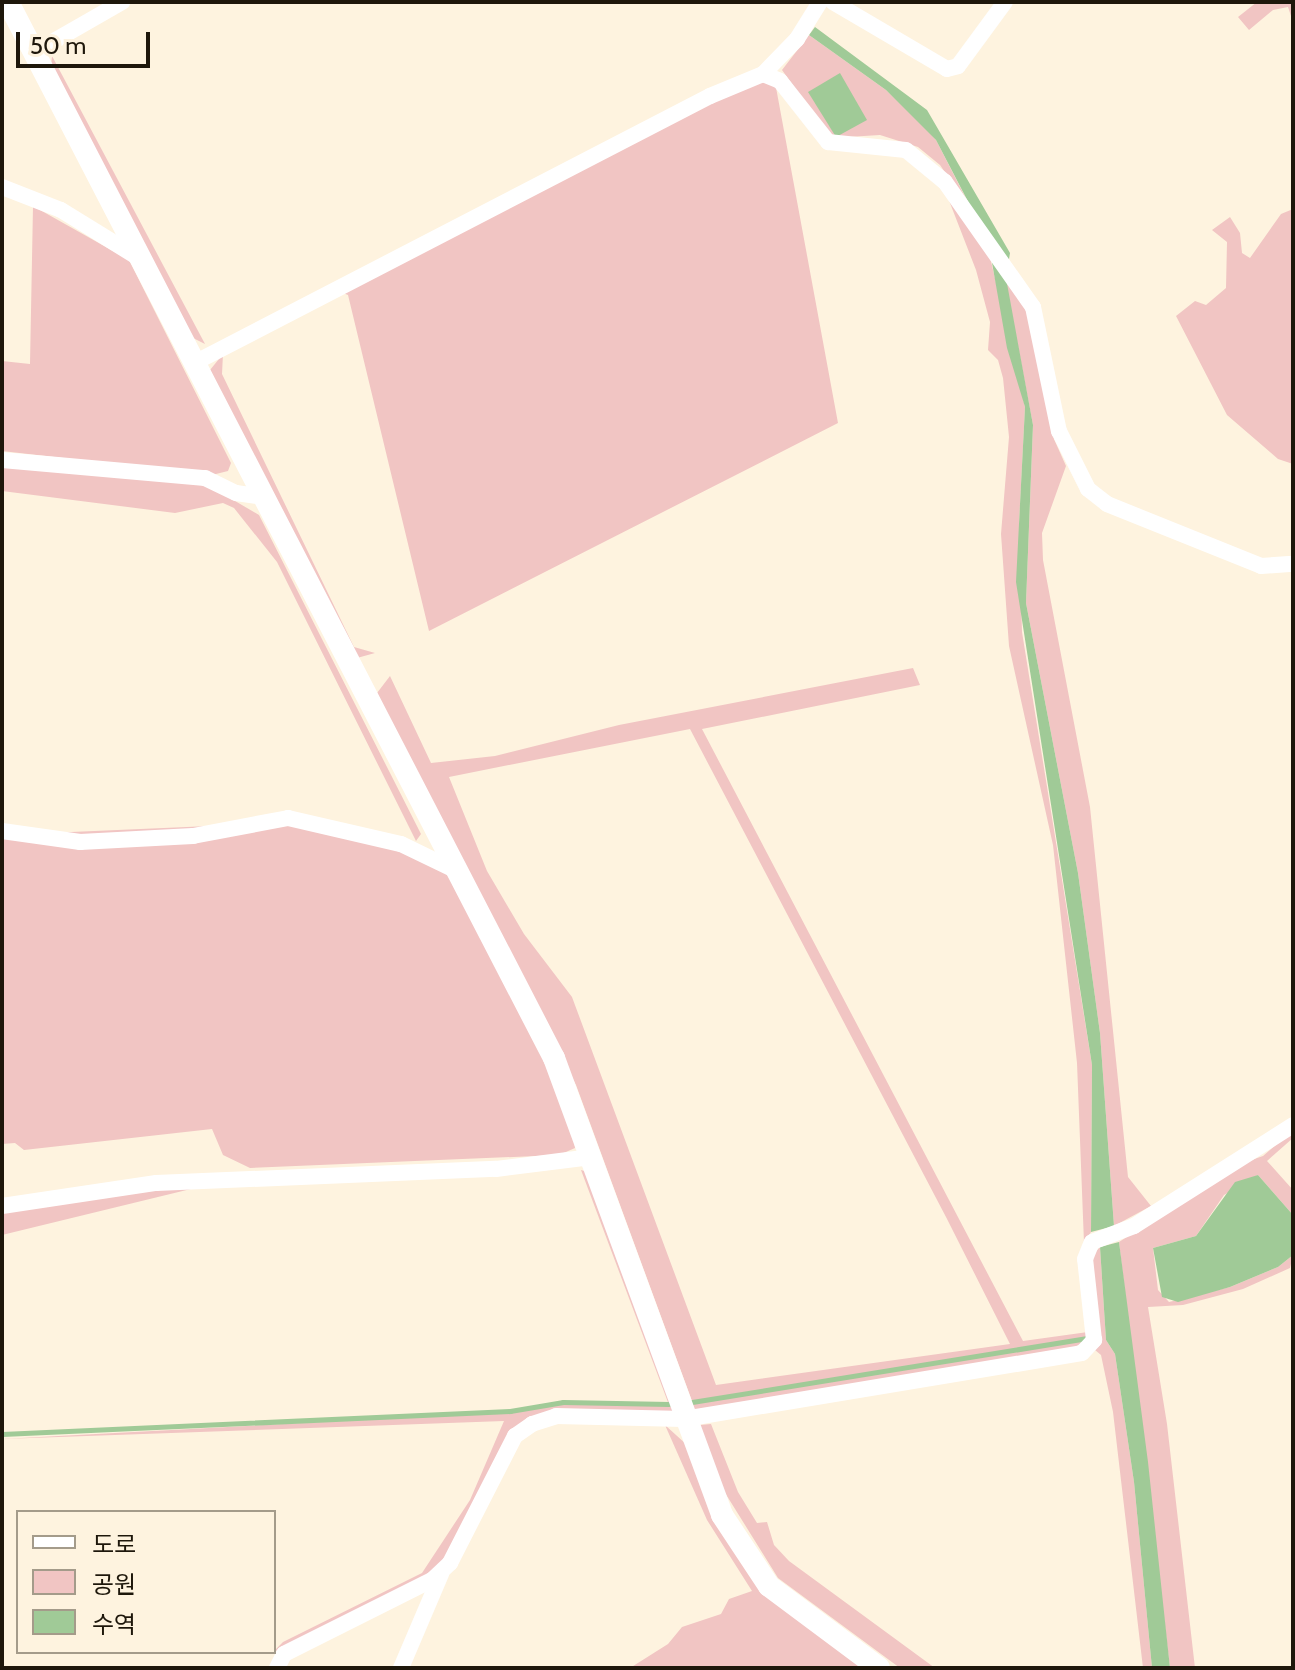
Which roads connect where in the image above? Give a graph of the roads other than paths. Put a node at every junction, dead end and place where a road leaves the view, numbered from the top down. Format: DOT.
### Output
graph roads {
  1 [pos="8,2"];
  2 [pos="122,2"];
  3 [pos="833,2"];
  4 [pos="1005,2"];
  5 [pos="818,7"];
  6 [pos="33,53"];
  7 [pos="763,74"];
  8 [pos="2,187"];
  9 [pos="142,260"];
  10 [pos="196,362"];
  11 [pos="2,460"];
  12 [pos="263,497"];
  13 [pos="1293,564"];
  14 [pos="2,831"];
  15 [pos="459,872"];
  16 [pos="1293,1125"];
  17 [pos="591,1157"];
  18 [pos="2,1206"];
  19 [pos="684,1419"];
  20 [pos="444,1569"];
  21 [pos="277,1668"];
  22 [pos="401,1668"];
  23 [pos="879,1668"];
  1 -- 6 [label="street"];
  2 -- 6 [label="street"];
  3 -- 4 [label="street"];
  5 -- 7 [label="street"];
  6 -- 9 [label="street"];
  7 -- 10 [label="street"];
  7 -- 13 [label="street"];
  8 -- 9 [label="street"];
  9 -- 10 [label="street"];
  10 -- 12 [label="street"];
  11 -- 12 [label="street"];
  12 -- 15 [label="street"];
  14 -- 15 [label="street"];
  15 -- 17 [label="street"];
  16 -- 19 [label="street"];
  17 -- 18 [label="street"];
  17 -- 19 [label="street"];
  19 -- 20 [label="street"];
  19 -- 23 [label="street"];
  20 -- 21 [label="street"];
  20 -- 22 [label="street"];
}
